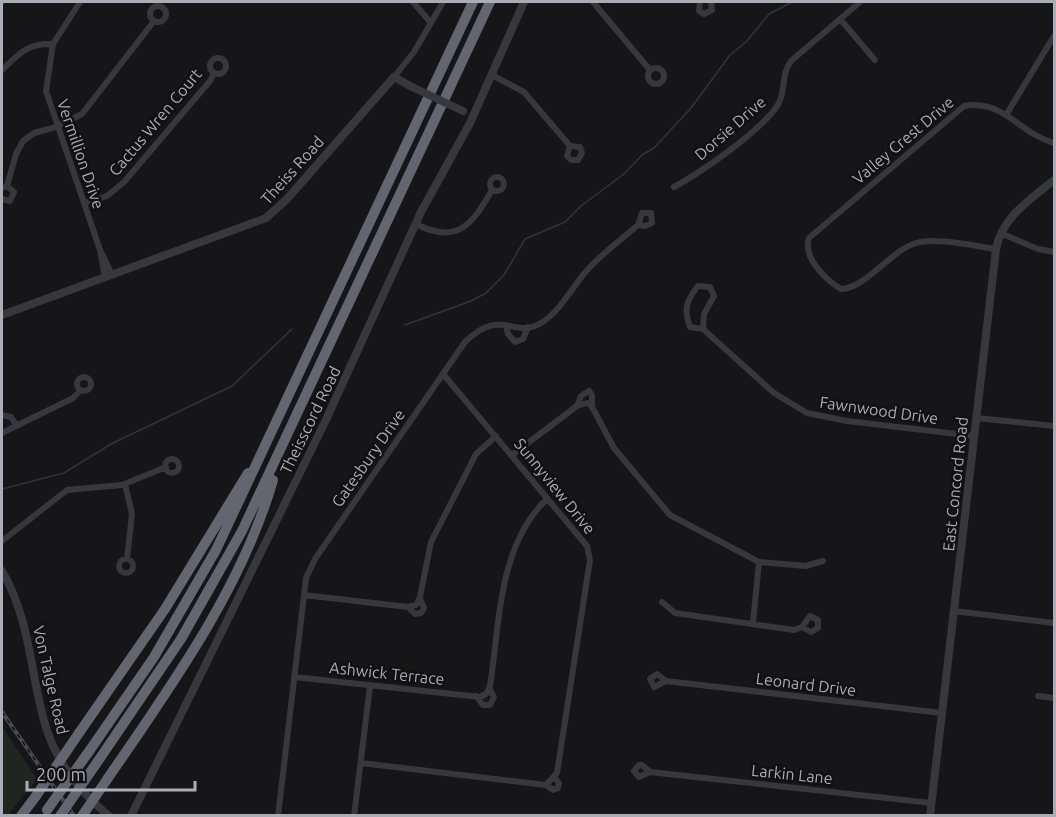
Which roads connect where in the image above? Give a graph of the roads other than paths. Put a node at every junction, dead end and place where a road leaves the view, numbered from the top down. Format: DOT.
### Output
graph roads {
  1 [pos="80,2"];
  2 [pos="412,2"];
  3 [pos="443,2"];
  4 [pos="473,2"];
  5 [pos="490,2"];
  6 [pos="524,2"];
  7 [pos="593,2"];
  8 [pos="700,2"];
  9 [pos="711,2"];
  10 [pos="860,2"];
  11 [pos="840,19"];
  12 [pos="154,21"];
  13 [pos="431,23"];
  14 [pos="1054,36"];
  15 [pos="53,44"];
  16 [pos="875,60"];
  17 [pos="2,70"];
  18 [pos="650,70"];
  19 [pos="214,73"];
  20 [pos="492,75"];
  21 [pos="394,77"];
  22 [pos="474,115"];
  23 [pos="1006,115"];
  24 [pos="56,127"];
  25 [pos="1054,143"];
  26 [pos="570,146"];
  27 [pos="1054,180"];
  28 [pos="4,187"];
  29 [pos="674,187"];
  30 [pos="492,190"];
  31 [pos="2,199"];
  32 [pos="84,203"];
  33 [pos="416,224"];
  34 [pos="638,225"];
  35 [pos="1000,233"];
  36 [pos="996,249"];
  37 [pos="1054,252"];
  38 [pos="108,275"];
  39 [pos="2,315"];
  40 [pos="506,325"];
  41 [pos="528,327"];
  42 [pos="703,328"];
  43 [pos="444,375"];
  44 [pos="80,391"];
  45 [pos="577,406"];
  46 [pos="592,407"];
  47 [pos="2,415"];
  48 [pos="976,418"];
  49 [pos="17,426"];
  50 [pos="1054,426"];
  51 [pos="2,433"];
  52 [pos="496,436"];
  53 [pos="974,436"];
  54 [pos="282,448"];
  55 [pos="512,455"];
  56 [pos="261,456"];
  57 [pos="166,467"];
  58 [pos="125,484"];
  59 [pos="547,499"];
  60 [pos="2,542"];
  61 [pos="127,559"];
  62 [pos="824,561"];
  63 [pos="759,562"];
  64 [pos="2,571"];
  65 [pos="304,595"];
  66 [pos="662,602"];
  67 [pos="954,611"];
  68 [pos="1054,623"];
  69 [pos="753,624"];
  70 [pos="802,627"];
  71 [pos="294,677"];
  72 [pos="666,681"];
  73 [pos="370,686"];
  74 [pos="489,688"];
  75 [pos="477,696"];
  76 [pos="1038,696"];
  77 [pos="1054,698"];
  78 [pos="942,713"];
  79 [pos="361,763"];
  80 [pos="650,772"];
  81 [pos="931,803"];
  82 [pos="45,813"];
  83 [pos="21,816"];
  84 [pos="60,816"];
  85 [pos="82,816"];
  86 [pos="109,816"];
  87 [pos="131,816"];
  88 [pos="278,816"];
  89 [pos="354,816"];
  90 [pos="930,816"];
  1 -- 15 [label="street, Vermillion Drive"];
  2 -- 13 [label="street"];
  3 -- 13 [label="street, Theiss Road"];
  4 -- 56 [label="highway"];
  5 -- 54 [label="highway"];
  6 -- 20 [label="street"];
  7 -- 18 [label="street"];
  8 -- 9 [label="street"];
  10 -- 11 [label="street, Dorsie Drive"];
  11 -- 16 [label="street"];
  11 -- 29 [label="street, Dorsie Drive"];
  12 -- 24 [label="street"];
  13 -- 21 [label="street, Theiss Road"];
  14 -- 23 [label="street"];
  15 -- 17 [label="street"];
  15 -- 24 [label="street, Vermillion Drive"];
  19 -- 32 [label="street, Cactus Wren Court"];
  20 -- 22 [label="street"];
  20 -- 26 [label="street"];
  21 -- 22 [label="street, bridge"];
  21 -- 38 [label="street, Theiss Road"];
  22 -- 33 [label="street, Theisscord Road"];
  23 -- 25 [label="street, Valley Crest Drive"];
  23 -- 36 [label="street, Valley Crest Drive"];
  24 -- 28 [label="street"];
  24 -- 32 [label="street, Vermillion Drive"];
  27 -- 35 [label="street, East Concord Road"];
  28 -- 31 [label="street"];
  30 -- 33 [label="street"];
  32 -- 38 [label="street, Vermillion Drive"];
  33 -- 87 [label="street, Theisscord Road"];
  34 -- 41 [label="street"];
  35 -- 36 [label="street, East Concord Road"];
  35 -- 37 [label="street"];
  36 -- 48 [label="street, East Concord Road"];
  38 -- 39 [label="street, Theiss Road"];
  40 -- 41 [label="street, Gatesbury Drive"];
  40 -- 41 [label="street"];
  40 -- 43 [label="street, Gatesbury Drive"];
  42 -- 42 [label="street, Fawnwood Drive"];
  42 -- 53 [label="street, Fawnwood Drive"];
  43 -- 52 [label="street, Sunnyview Drive"];
  43 -- 65 [label="street, Gatesbury Drive"];
  44 -- 49 [label="street"];
  45 -- 46 [label="street"];
  45 -- 46 [label="street"];
  45 -- 55 [label="street"];
  46 -- 63 [label="street"];
  47 -- 49 [label="street"];
  48 -- 50 [label="street"];
  48 -- 53 [label="street, East Concord Road"];
  49 -- 51 [label="street"];
  52 -- 55 [label="street, Sunnyview Drive"];
  52 -- 65 [label="street"];
  53 -- 67 [label="street, East Concord Road"];
  54 -- 84 [label="highway, bridge"];
  54 -- 85 [label="highway, bridge"];
  55 -- 59 [label="street, Sunnyview Drive"];
  56 -- 82 [label="highway, bridge"];
  56 -- 83 [label="highway, bridge"];
  57 -- 58 [label="street"];
  58 -- 60 [label="street"];
  58 -- 61 [label="street"];
  59 -- 74 [label="street, Ashwick Terrace"];
  59 -- 79 [label="street, Sunnyview Drive"];
  62 -- 63 [label="street"];
  63 -- 69 [label="street"];
  64 -- 86 [label="street, Von Talge Road"];
  65 -- 71 [label="street, Gatesbury Drive"];
  66 -- 69 [label="street"];
  67 -- 68 [label="street"];
  67 -- 78 [label="street, East Concord Road"];
  69 -- 70 [label="street"];
  71 -- 73 [label="street, Ashwick Terrace"];
  71 -- 88 [label="street, Gatesbury Drive"];
  72 -- 78 [label="street, Leonard Drive"];
  73 -- 75 [label="street, Ashwick Terrace"];
  73 -- 79 [label="street"];
  74 -- 75 [label="street"];
  74 -- 75 [label="street, Ashwick Terrace"];
  76 -- 77 [label="street"];
  78 -- 81 [label="street, East Concord Road"];
  79 -- 89 [label="street"];
  80 -- 81 [label="street, Larkin Lane"];
  81 -- 90 [label="street, East Concord Road"];
}
